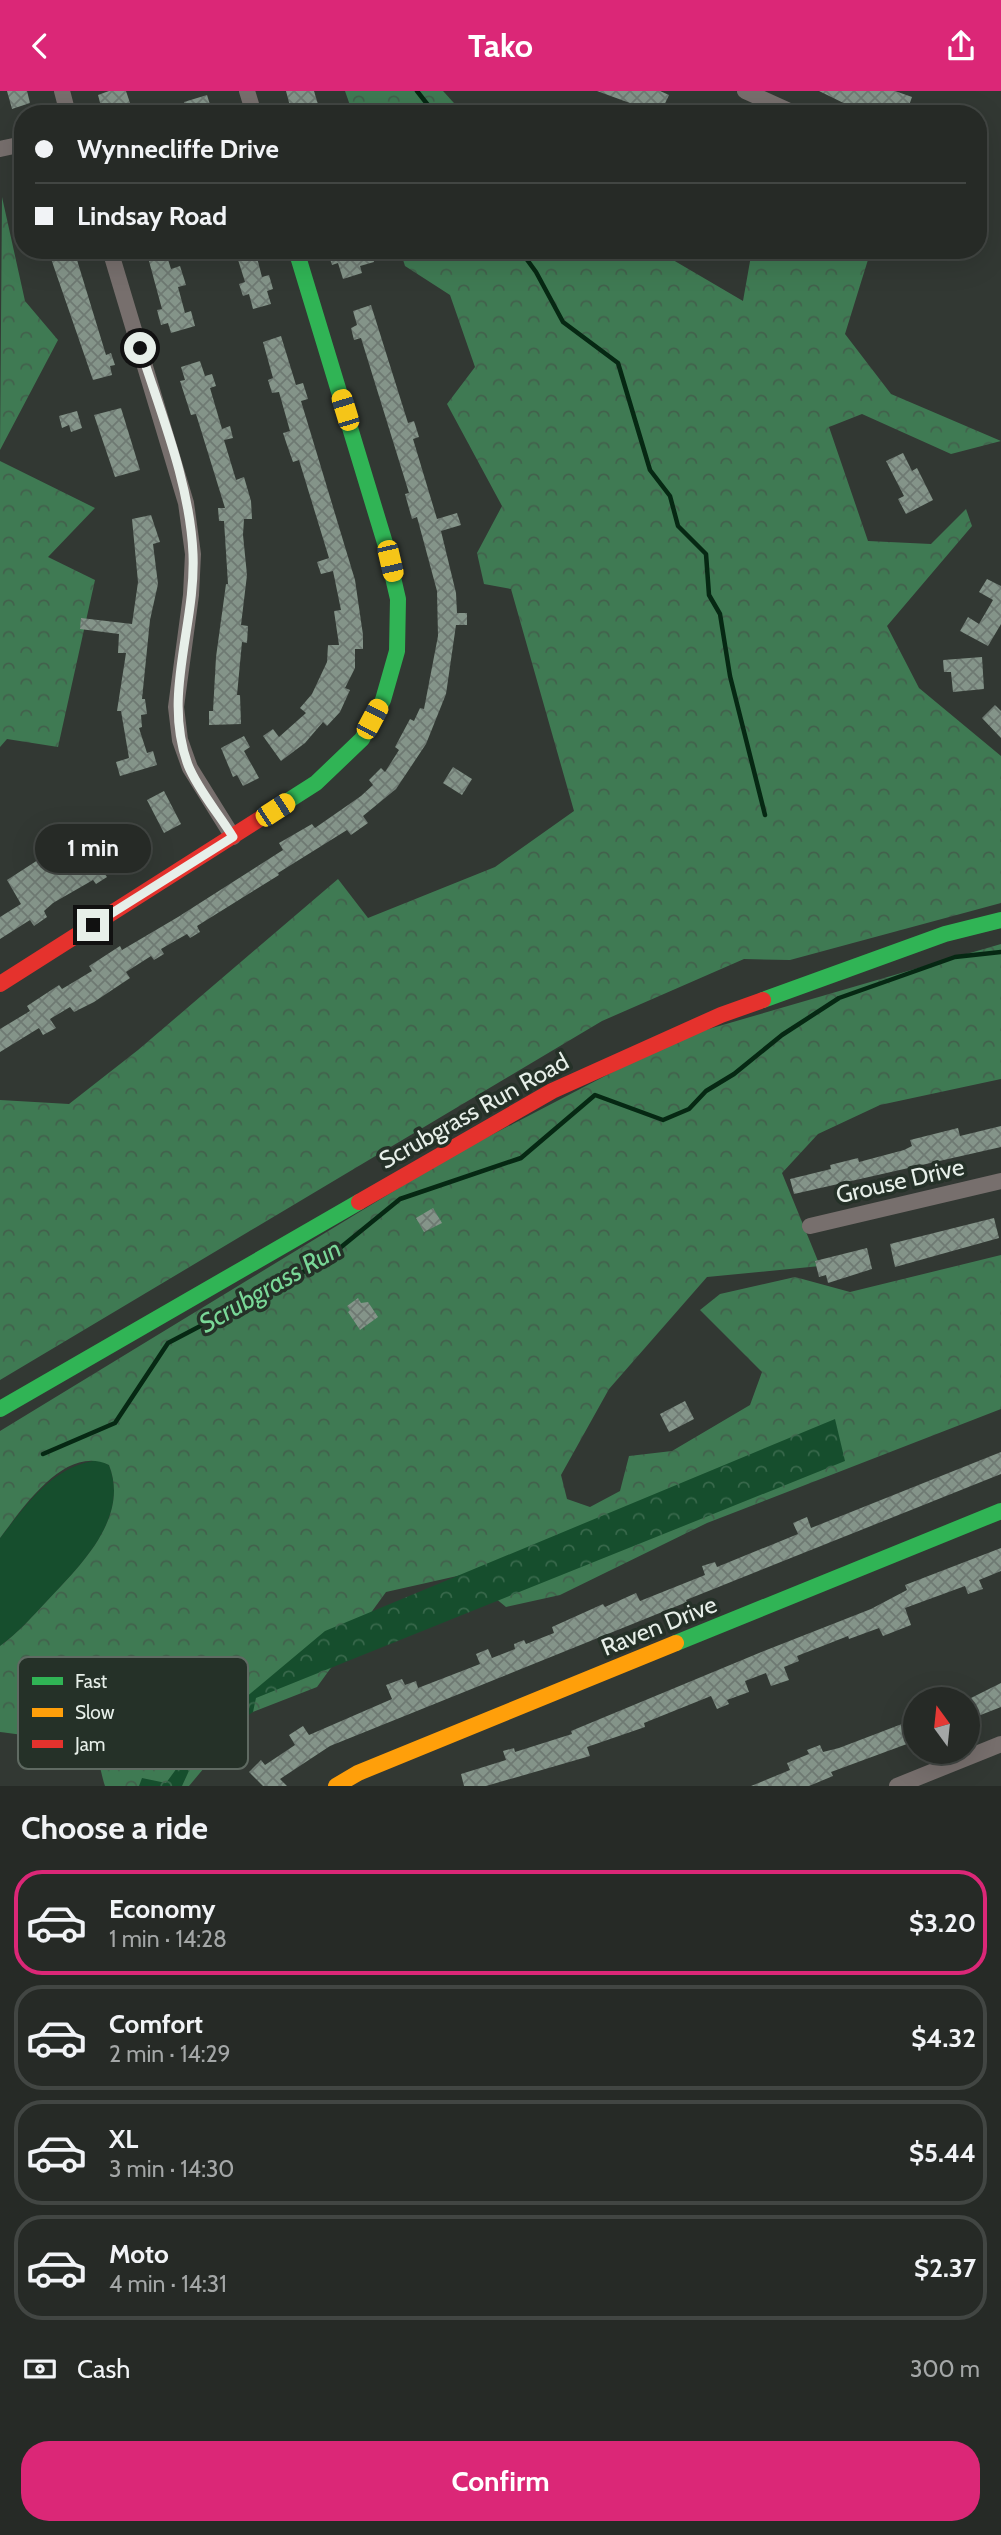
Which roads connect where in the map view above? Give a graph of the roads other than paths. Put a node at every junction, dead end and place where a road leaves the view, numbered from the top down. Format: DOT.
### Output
graph roads {
  1 [pos="744,91"];
  2 [pos="776,105"];
  3 [pos="113,259"];
  4 [pos="299,259"];
  5 [pos="233,837"];
  6 [pos="1001,920"];
  7 [pos="0,984"];
  8 [pos="1001,1181"];
  9 [pos="810,1226"];
  10 [pos="0,1409"];
  11 [pos="1001,1511"];
  12 [pos="1001,1744"];
  13 [pos="336,1786"];
  14 [pos="897,1786"];
  1 -- 2 [label="street"];
  3 -- 5 [label="street"];
  4 -- 5 [label="street"];
  5 -- 7 [label="street"];
  6 -- 10 [label="street, Scrubgrass Run Road"];
  8 -- 9 [label="street, Grouse Drive"];
  11 -- 13 [label="street, Raven Drive"];
  12 -- 14 [label="street"];
}
